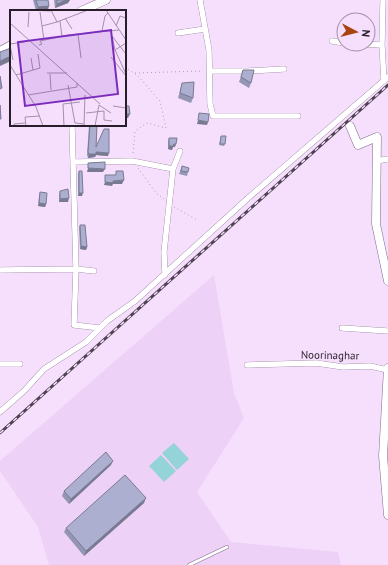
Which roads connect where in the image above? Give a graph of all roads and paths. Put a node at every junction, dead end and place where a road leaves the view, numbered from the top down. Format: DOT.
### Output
graph roads {
  1 [pos="105,0"];
  2 [pos="200,0"];
  3 [pos="383,0"];
  4 [pos="84,10"];
  5 [pos="205,28"];
  6 [pos="178,33"];
  7 [pos="385,33"];
  8 [pos="332,41"];
  9 [pos="336,42"];
  10 [pos="376,45"];
  11 [pos="382,45"];
  12 [pos="10,47"];
  13 [pos="0,52"];
  14 [pos="126,68"];
  15 [pos="284,69"];
  16 [pos="210,71"];
  17 [pos="134,73"];
  18 [pos="386,79"];
  19 [pos="298,116"];
  20 [pos="72,126"];
  21 [pos="350,126"];
  22 [pos="180,151"];
  23 [pos="388,159"];
  24 [pos="132,161"];
  25 [pos="376,161"];
  26 [pos="74,162"];
  27 [pos="173,169"];
  28 [pos="170,204"];
  29 [pos="197,220"];
  30 [pos="76,269"];
  31 [pos="0,270"];
  32 [pos="94,271"];
  33 [pos="387,272"];
  34 [pos="165,275"];
  35 [pos="388,281"];
  36 [pos="100,328"];
  37 [pos="342,328"];
  38 [pos="388,331"];
  39 [pos="0,364"];
  40 [pos="20,364"];
  41 [pos="247,365"];
  42 [pos="388,369"];
  43 [pos="0,412"];
  44 [pos="388,510"];
  45 [pos="388,515"];
  46 [pos="227,547"];
  47 [pos="190,565"];
  1 -- 4 [label="street"];
  2 -- 5 [label="street"];
  3 -- 7 [label="street"];
  5 -- 6 [label="street"];
  5 -- 16 [label="street"];
  7 -- 11 [label="street"];
  8 -- 9 [label="street"];
  10 -- 11 [label="street"];
  11 -- 18 [label="street"];
  12 -- 13 [label="street"];
  14 -- 17 [label="path"];
  15 -- 16 [label="street"];
  16 -- 17 [label="path"];
  16 -- 19 [label="street"];
  17 -- 24 [label="path"];
  18 -- 34 [label="street"];
  20 -- 26 [label="street"];
  21 -- 25 [label="street"];
  22 -- 27 [label="street"];
  23 -- 25 [label="street"];
  24 -- 26 [label="street"];
  24 -- 27 [label="street"];
  24 -- 28 [label="path"];
  25 -- 33 [label="street"];
  26 -- 30 [label="street"];
  27 -- 28 [label="street"];
  28 -- 29 [label="path"];
  28 -- 34 [label="street"];
  30 -- 31 [label="street"];
  30 -- 32 [label="street"];
  30 -- 36 [label="street"];
  33 -- 35 [label="street"];
  34 -- 36 [label="street"];
  36 -- 43 [label="street"];
  37 -- 38 [label="street"];
  39 -- 40 [label="street"];
  41 -- 42 [label="street, Noorinaghar"];
  42 -- 44 [label="street"];
  44 -- 45 [label="street"];
  46 -- 47 [label="lane"];
}
